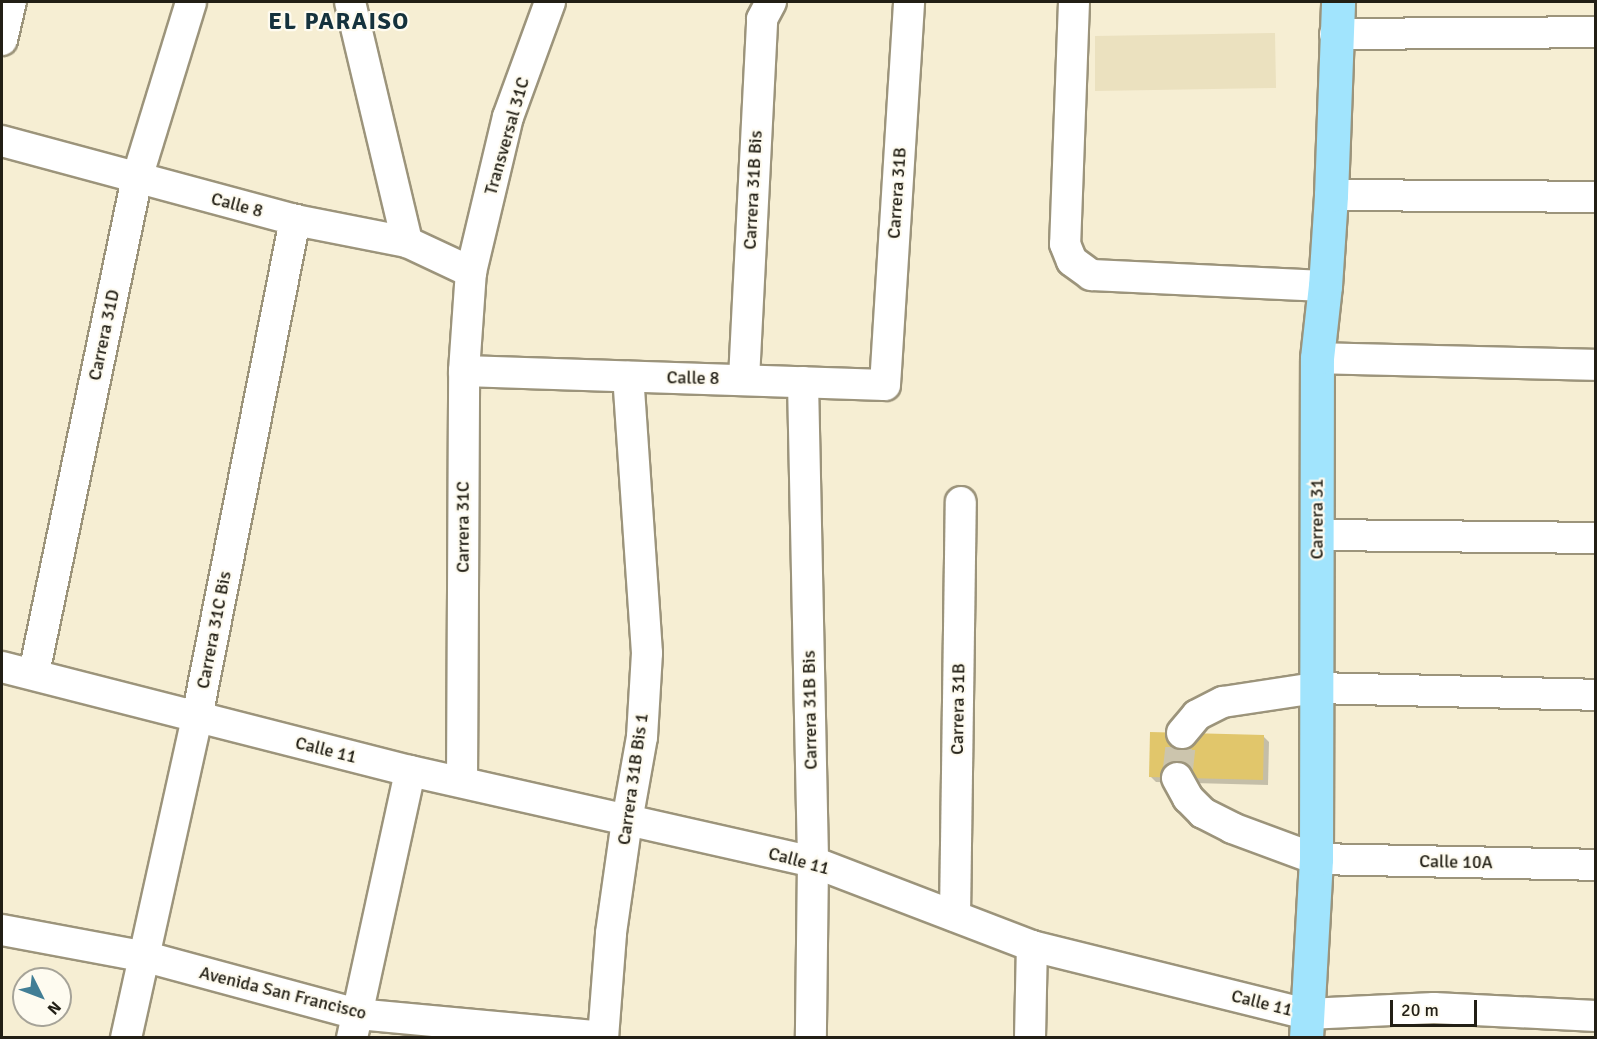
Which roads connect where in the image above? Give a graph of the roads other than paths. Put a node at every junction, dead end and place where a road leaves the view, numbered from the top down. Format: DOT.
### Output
graph roads {
  1 [pos="11,2"];
  2 [pos="191,2"];
  3 [pos="350,2"];
  4 [pos="550,2"];
  5 [pos="771,2"];
  6 [pos="909,2"];
  7 [pos="1074,2"];
  8 [pos="1338,2"];
  9 [pos="1596,32"];
  10 [pos="1335,34"];
  11 [pos="2,40"];
  12 [pos="2,141"];
  13 [pos="137,178"];
  14 [pos="1330,195"];
  15 [pos="1596,197"];
  16 [pos="295,220"];
  17 [pos="407,242"];
  18 [pos="471,272"];
  19 [pos="1325,286"];
  20 [pos="1317,358"];
  21 [pos="1596,365"];
  22 [pos="464,371"];
  23 [pos="628,377"];
  24 [pos="744,380"];
  25 [pos="802,382"];
  26 [pos="885,385"];
  27 [pos="961,502"];
  28 [pos="1318,535"];
  29 [pos="1596,538"];
  30 [pos="2,670"];
  31 [pos="34,673"];
  32 [pos="1316,688"];
  33 [pos="1596,695"];
  34 [pos="197,717"];
  35 [pos="1182,733"];
  36 [pos="410,771"];
  37 [pos="1177,778"];
  38 [pos="462,782"];
  39 [pos="627,821"];
  40 [pos="1316,859"];
  41 [pos="813,861"];
  42 [pos="1596,865"];
  43 [pos="955,916"];
  44 [pos="2,930"];
  45 [pos="1032,946"];
  46 [pos="146,957"];
  47 [pos="1596,1016"];
  48 [pos="355,1026"];
  49 [pos="1307,1026"];
  50 [pos="603,1037"];
  51 [pos="126,1038"];
  52 [pos="811,1038"];
  53 [pos="1030,1038"];
  1 -- 11 [label="street"];
  2 -- 13 [label="street, Carrera 31D"];
  3 -- 17 [label="street"];
  4 -- 18 [label="street, Transversal 31C"];
  5 -- 24 [label="street, Carrera 31B Bis"];
  6 -- 26 [label="street, Carrera 31B"];
  7 -- 19 [label="street"];
  8 -- 10 [label="main road, Carrera 31"];
  9 -- 10 [label="street"];
  10 -- 14 [label="main road, Carrera 31"];
  12 -- 13 [label="street, Calle 8"];
  13 -- 16 [label="street, Calle 8"];
  13 -- 31 [label="street, Carrera 31D"];
  14 -- 15 [label="street"];
  14 -- 19 [label="main road, Carrera 31"];
  16 -- 17 [label="street, Calle 8"];
  16 -- 34 [label="street, Carrera 31C Bis"];
  17 -- 18 [label="street, Calle 8"];
  18 -- 22 [label="street, Carrera 31C"];
  19 -- 20 [label="main road, Carrera 31"];
  20 -- 21 [label="street"];
  20 -- 28 [label="main road, Carrera 31"];
  22 -- 23 [label="street, Calle 8"];
  22 -- 38 [label="street, Carrera 31C"];
  23 -- 24 [label="street, Calle 8"];
  23 -- 39 [label="street, Carrera 31B Bis 1"];
  24 -- 25 [label="street, Calle 8"];
  25 -- 26 [label="street, Calle 8"];
  25 -- 41 [label="street, Carrera 31B Bis"];
  27 -- 43 [label="street, Carrera 31B"];
  28 -- 29 [label="street"];
  28 -- 32 [label="main road, Carrera 31"];
  30 -- 31 [label="street, Calle 11"];
  31 -- 34 [label="street, Calle 11"];
  32 -- 33 [label="street"];
  32 -- 35 [label="street"];
  32 -- 40 [label="main road, Carrera 31"];
  34 -- 36 [label="street, Calle 11"];
  34 -- 46 [label="street, Carrera 31C Bis"];
  36 -- 38 [label="street, Calle 11"];
  36 -- 48 [label="street"];
  37 -- 40 [label="street, Calle 10A"];
  38 -- 39 [label="street, Calle 11"];
  39 -- 41 [label="street, Calle 11"];
  39 -- 50 [label="street, Carrera 31B Bis 1"];
  40 -- 42 [label="street, Calle 10A"];
  40 -- 49 [label="main road, Carrera 31"];
  41 -- 43 [label="street, Calle 11"];
  41 -- 52 [label="street, Carrera 31B Bis"];
  43 -- 45 [label="street, Calle 11"];
  44 -- 46 [label="street, Avenida San Francisco"];
  45 -- 49 [label="street, Calle 11"];
  45 -- 53 [label="street"];
  46 -- 48 [label="street, Avenida San Francisco"];
  46 -- 51 [label="street, Carrera 31C Bis"];
  47 -- 49 [label="street, Calle 11"];
  48 -- 50 [label="street, Avenida San Francisco"];
}
